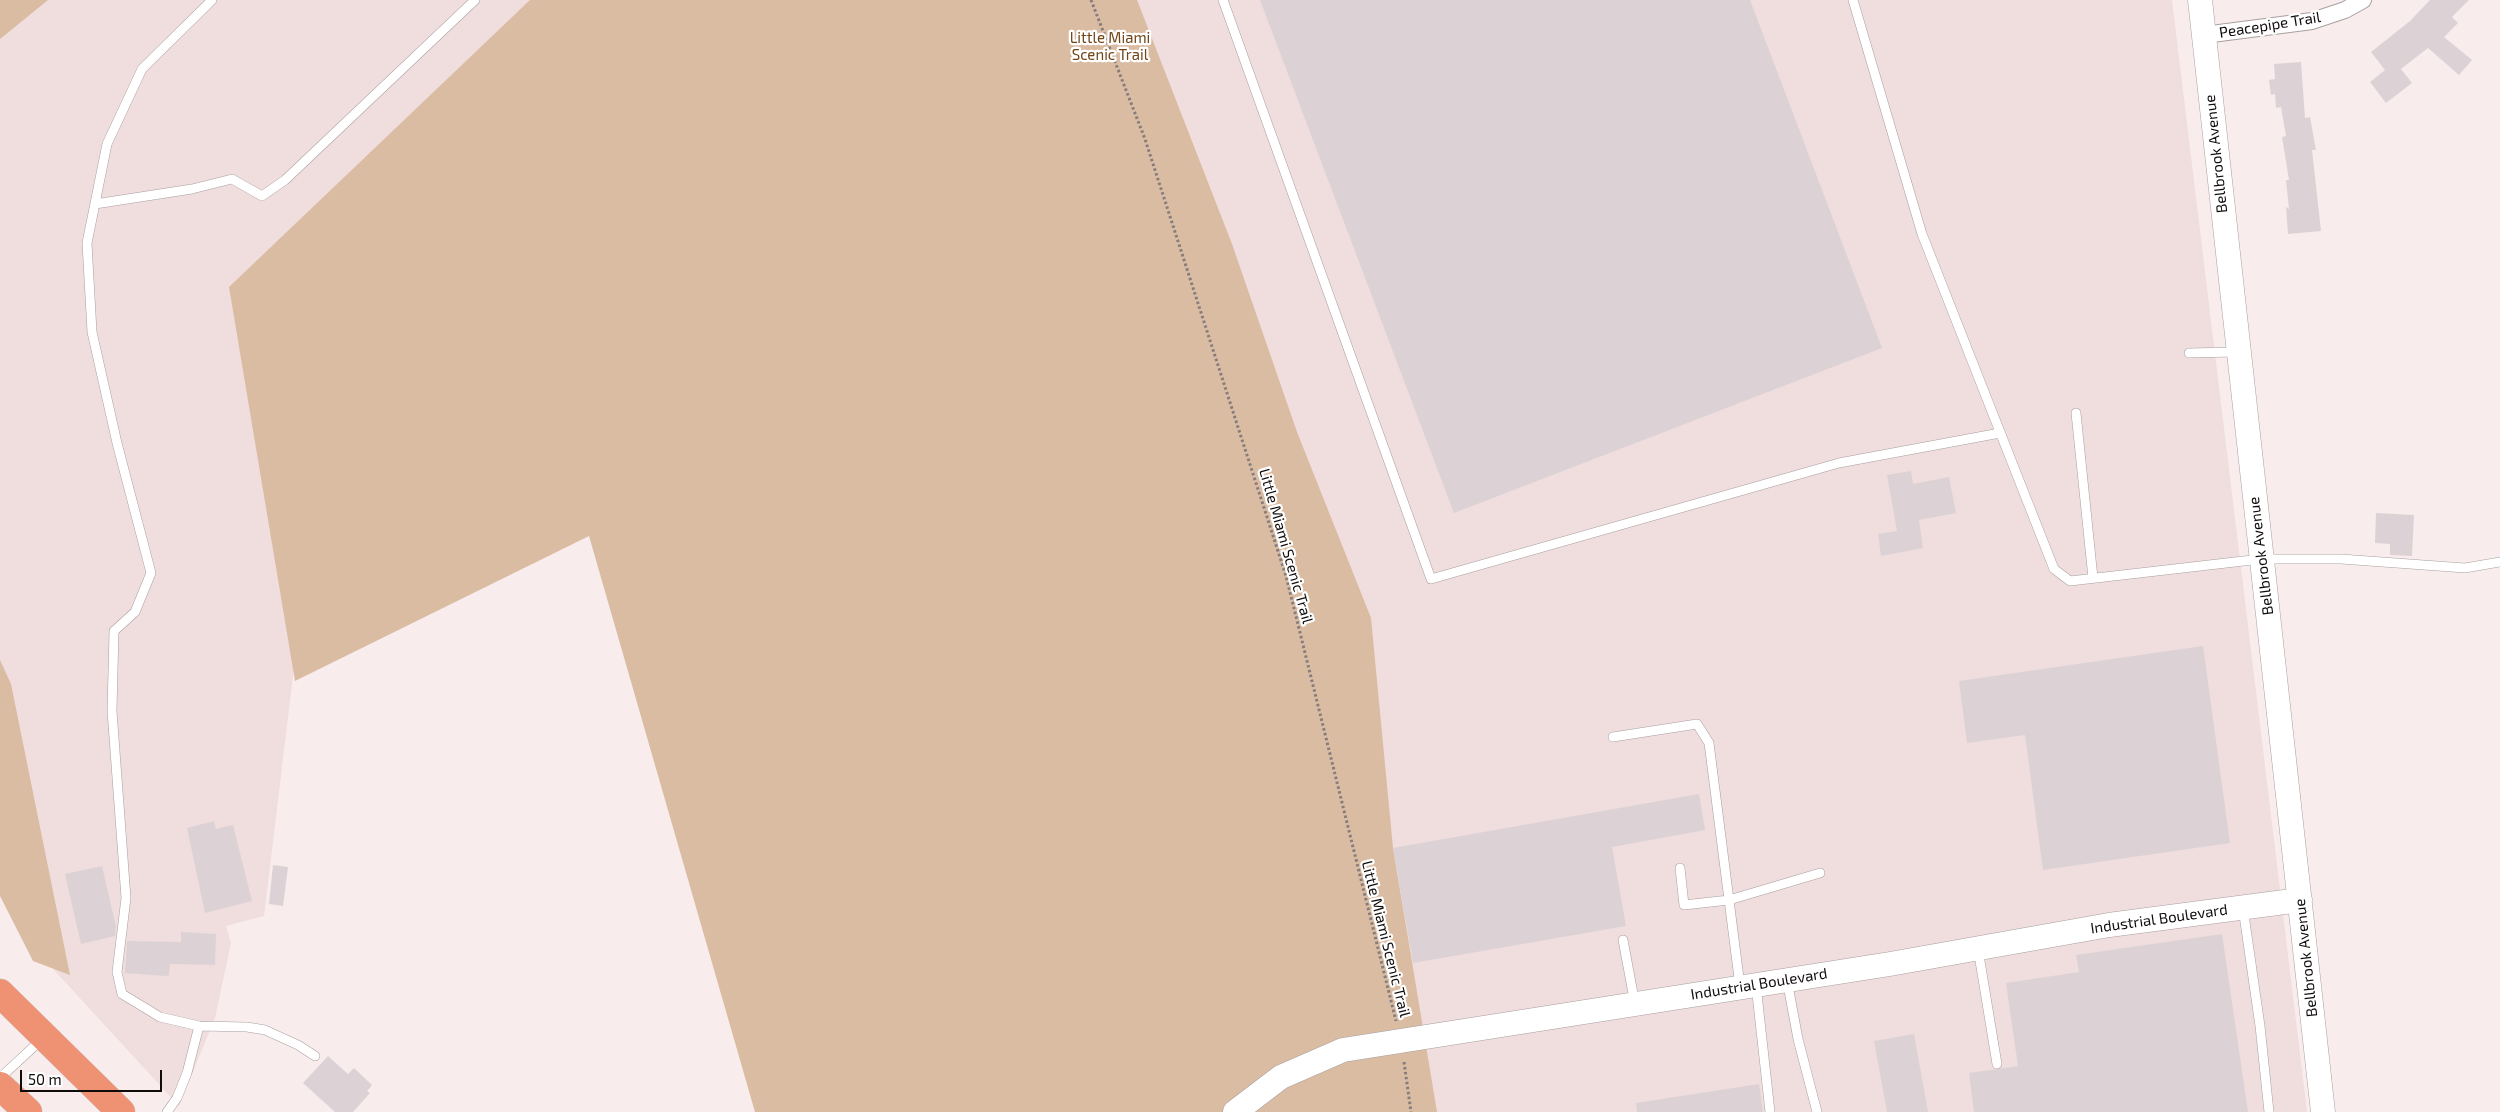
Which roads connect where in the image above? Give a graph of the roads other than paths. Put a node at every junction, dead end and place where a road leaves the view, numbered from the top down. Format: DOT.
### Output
graph roads {
  1 [pos="212,0"];
  2 [pos="475,0"];
  3 [pos="1223,0"];
  4 [pos="1853,0"];
  5 [pos="2200,0"];
  6 [pos="2364,0"];
  7 [pos="2204,34"];
  8 [pos="95,204"];
  9 [pos="2237,352"];
  10 [pos="2189,353"];
  11 [pos="2076,413"];
  12 [pos="2000,433"];
  13 [pos="2261,559"];
  14 [pos="2500,562"];
  15 [pos="2093,578"];
  16 [pos="1613,737"];
  17 [pos="1680,868"];
  18 [pos="1820,873"];
  19 [pos="1729,900"];
  20 [pos="2300,900"];
  21 [pos="2243,908"];
  22 [pos="1623,940"];
  23 [pos="1978,948"];
  24 [pos="1787,980"];
  25 [pos="1748,986"];
  26 [pos="0,993"];
  27 [pos="1636,1004"];
  28 [pos="199,1026"];
  29 [pos="44,1036"];
  30 [pos="316,1056"];
  31 [pos="1997,1064"];
  32 [pos="0,1078"];
  33 [pos="0,1086"];
  34 [pos="28,1112"];
  35 [pos="121,1112"];
  36 [pos="167,1112"];
  37 [pos="1235,1112"];
  38 [pos="1770,1112"];
  39 [pos="1817,1112"];
  40 [pos="2269,1112"];
  41 [pos="2323,1112"];
  1 -- 8 [label="lane"];
  2 -- 8 [label="lane"];
  3 -- 12 [label="lane"];
  4 -- 12 [label="lane"];
  5 -- 7 [label="street, Bellbrook Avenue"];
  6 -- 7 [label="street, Peacepipe Trail"];
  7 -- 9 [label="street, Bellbrook Avenue"];
  8 -- 28 [label="lane"];
  9 -- 10 [label="lane"];
  9 -- 13 [label="street, Bellbrook Avenue"];
  11 -- 15 [label="lane"];
  12 -- 15 [label="lane"];
  13 -- 14 [label="lane"];
  13 -- 15 [label="lane"];
  13 -- 20 [label="street, Bellbrook Avenue"];
  16 -- 19 [label="lane"];
  17 -- 19 [label="lane"];
  18 -- 19 [label="lane"];
  19 -- 25 [label="lane"];
  20 -- 21 [label="street, Industrial Boulevard"];
  20 -- 41 [label="street, Bellbrook Avenue"];
  21 -- 23 [label="street, Industrial Boulevard"];
  21 -- 40 [label="lane"];
  22 -- 27 [label="lane"];
  23 -- 24 [label="street, Industrial Boulevard"];
  23 -- 31 [label="lane"];
  24 -- 25 [label="street, Industrial Boulevard"];
  24 -- 39 [label="lane"];
  25 -- 27 [label="street, Industrial Boulevard"];
  25 -- 38 [label="lane"];
  26 -- 29 [label="highway"];
  27 -- 37 [label="street, Industrial Boulevard"];
  28 -- 30 [label="lane"];
  28 -- 36 [label="lane"];
  29 -- 32 [label="lane"];
  29 -- 35 [label="highway"];
  33 -- 34 [label="highway"];
}
